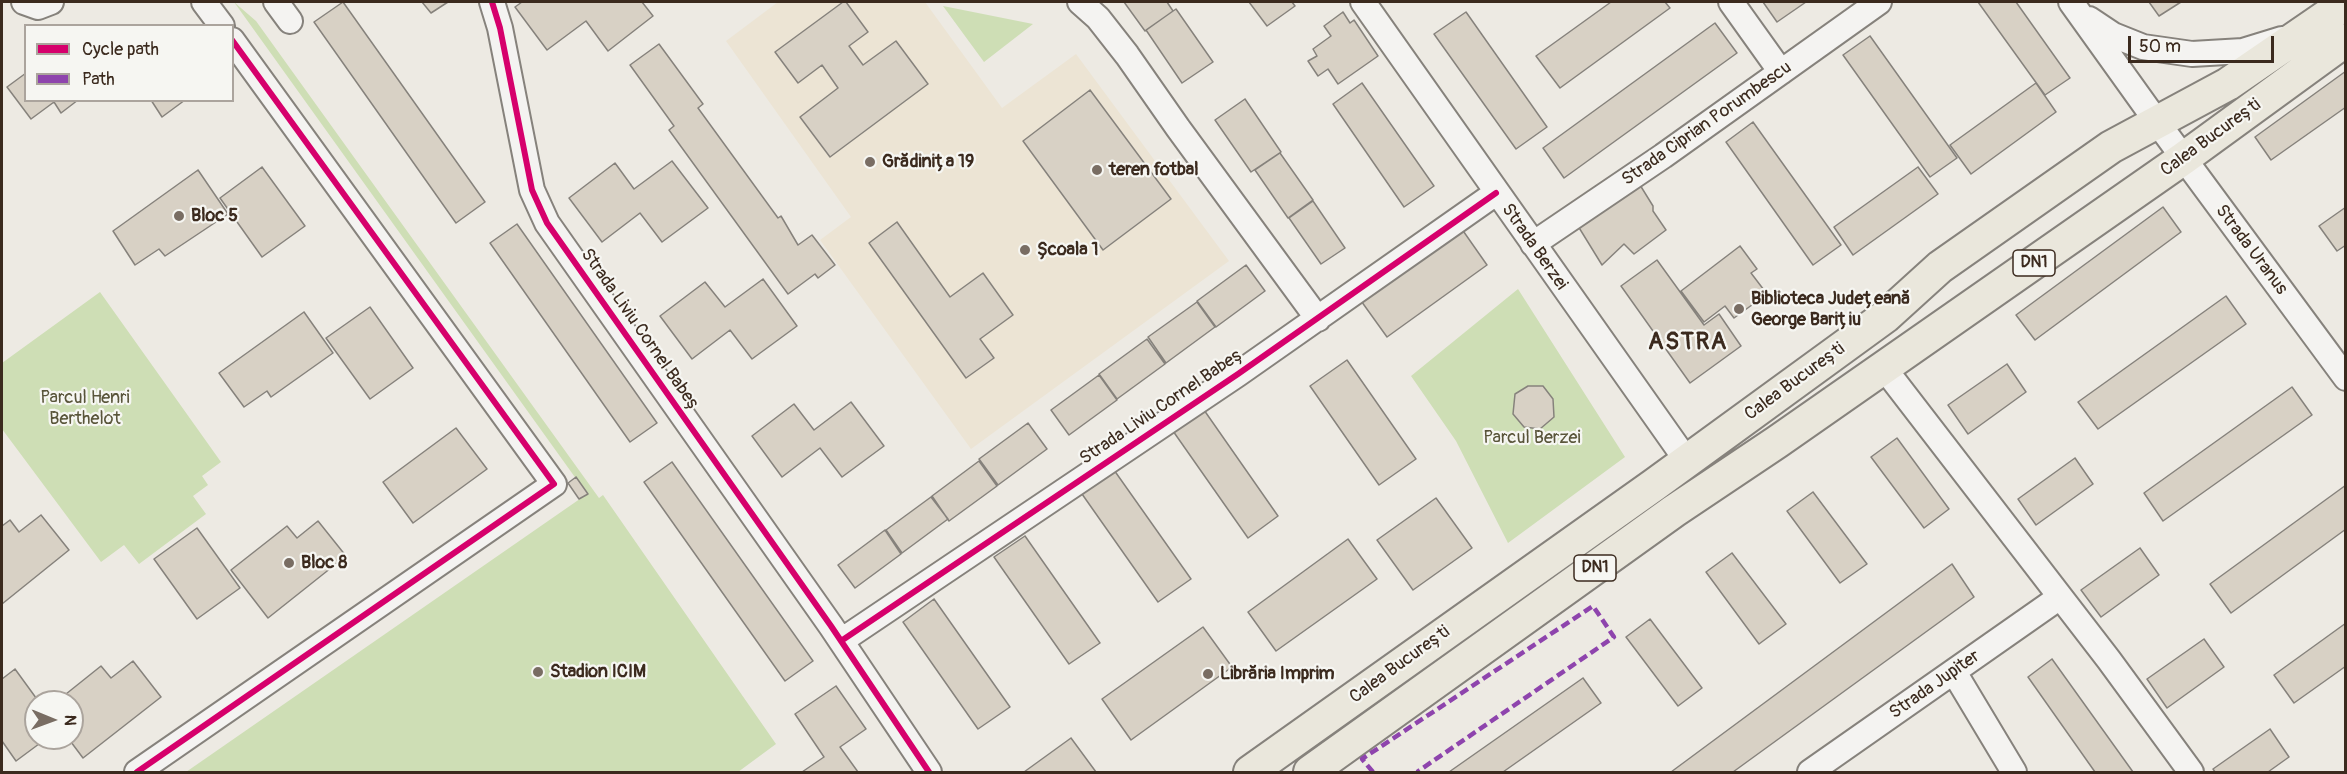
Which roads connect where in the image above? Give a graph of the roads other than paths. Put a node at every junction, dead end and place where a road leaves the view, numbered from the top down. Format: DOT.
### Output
graph roads {
  1 [pos="24,2"];
  2 [pos="51,2"];
  3 [pos="204,2"];
  4 [pos="492,2"];
  5 [pos="1080,2"];
  6 [pos="1363,2"];
  7 [pos="1731,2"];
  8 [pos="1879,2"];
  9 [pos="2346,3"];
  10 [pos="2075,6"];
  11 [pos="2319,22"];
  12 [pos="220,24"];
  13 [pos="2346,40"];
  14 [pos="234,43"];
  15 [pos="1782,72"];
  16 [pos="2157,122"];
  17 [pos="2184,158"];
  18 [pos="1496,193"];
  19 [pos="1533,244"];
  20 [pos="1318,319"];
  21 [pos="1884,368"];
  22 [pos="2346,378"];
  23 [pos="1687,461"];
  24 [pos="2060,597"];
  25 [pos="841,641"];
  26 [pos="1954,672"];
  27 [pos="1820,769"];
  28 [pos="137,772"];
  29 [pos="929,772"];
  30 [pos="1250,772"];
  31 [pos="1310,772"];
  32 [pos="2014,772"];
  33 [pos="2191,772"];
  1 -- 2 [label="street"];
  3 -- 12 [label="street"];
  4 -- 25 [label="street, Strada Liviu Cornel Babeș"];
  5 -- 20 [label="street"];
  6 -- 18 [label="street, Strada Berzei"];
  7 -- 15 [label="street"];
  8 -- 15 [label="street, Strada Ciprian Porumbescu"];
  9 -- 11 [label="main road, Calea București / DN1"];
  10 -- 11 [label="street"];
  10 -- 16 [label="street, Strada Uranus"];
  11 -- 16 [label="main road, Calea București / DN1"];
  13 -- 17 [label="main road, Calea București / DN1"];
  14 -- 28 [label="street"];
  15 -- 19 [label="street, Strada Ciprian Porumbescu"];
  16 -- 17 [label="street, Strada Uranus"];
  16 -- 23 [label="main road, Calea București / DN1"];
  17 -- 21 [label="main road, Calea București / DN1"];
  17 -- 22 [label="street, Strada Uranus"];
  18 -- 19 [label="street, Strada Berzei"];
  18 -- 20 [label="street, Strada Liviu Cornel Babeș"];
  19 -- 23 [label="street, Strada Berzei"];
  20 -- 25 [label="street, Strada Liviu Cornel Babeș"];
  21 -- 24 [label="street"];
  21 -- 31 [label="main road, Calea București / DN1"];
  23 -- 30 [label="main road, Calea București / DN1"];
  24 -- 26 [label="street, Strada Jupiter"];
  24 -- 33 [label="street"];
  25 -- 29 [label="street, Strada Liviu Cornel Babeș"];
  26 -- 27 [label="street, Strada Jupiter"];
  26 -- 32 [label="street"];
}
